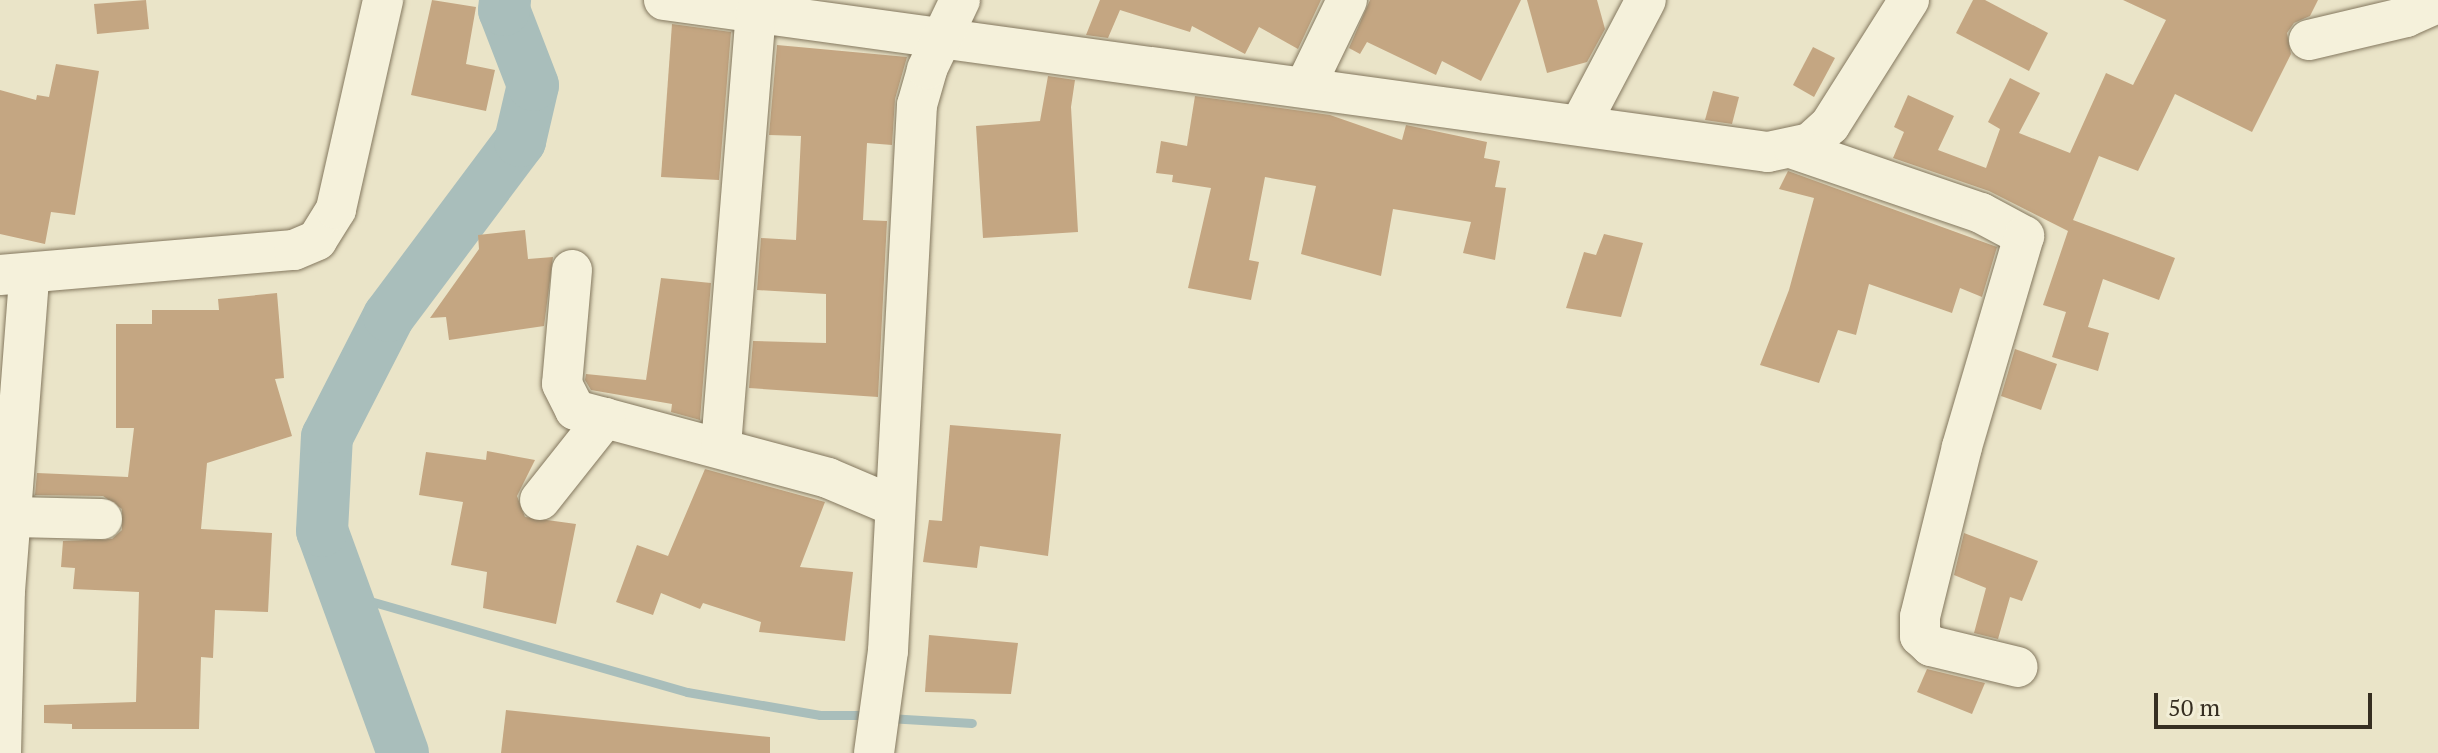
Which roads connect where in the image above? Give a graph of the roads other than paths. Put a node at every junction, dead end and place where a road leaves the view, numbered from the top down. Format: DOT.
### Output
graph roads {
  1 [pos="383,0"];
  2 [pos="664,0"];
  3 [pos="960,0"];
  4 [pos="1347,0"];
  5 [pos="1646,0"];
  6 [pos="1909,0"];
  7 [pos="759,6"];
  8 [pos="2413,7"];
  9 [pos="2319,37"];
  10 [pos="940,42"];
  11 [pos="1306,85"];
  12 [pos="1580,125"];
  13 [pos="1794,149"];
  14 [pos="572,270"];
  15 [pos="15,275"];
  16 [pos="605,418"];
  17 [pos="721,446"];
  18 [pos="540,500"];
  19 [pos="894,506"];
  20 [pos="102,519"];
  21 [pos="7,525"];
  22 [pos="2018,667"];
  23 [pos="877,729"];
  24 [pos="1,753"];
  1 -- 15 [label="street"];
  2 -- 7 [label="street"];
  3 -- 10 [label="street"];
  4 -- 11 [label="street"];
  5 -- 12 [label="street"];
  6 -- 13 [label="street"];
  7 -- 10 [label="street"];
  7 -- 17 [label="street"];
  8 -- 9 [label="street"];
  10 -- 11 [label="street"];
  10 -- 19 [label="street"];
  11 -- 12 [label="street"];
  12 -- 13 [label="street"];
  13 -- 22 [label="street"];
  14 -- 16 [label="street"];
  15 -- 21 [label="street"];
  16 -- 17 [label="street"];
  16 -- 18 [label="street"];
  17 -- 19 [label="street"];
  19 -- 23 [label="street"];
  20 -- 21 [label="street"];
  21 -- 24 [label="street"];
}
